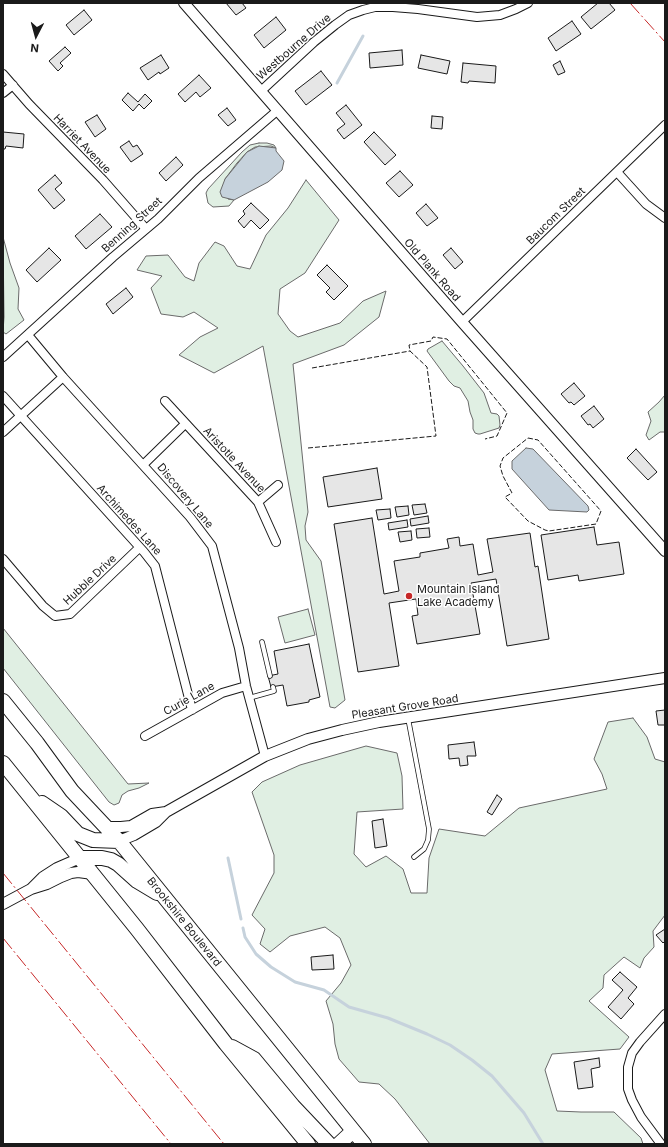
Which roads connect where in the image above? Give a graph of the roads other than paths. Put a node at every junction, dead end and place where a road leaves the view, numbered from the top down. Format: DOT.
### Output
graph roads {
  1 [pos="184,3"];
  2 [pos="528,3"];
  3 [pos="378,5"];
  4 [pos="3,74"];
  5 [pos="13,85"];
  6 [pos="261,91"];
  7 [pos="3,93"];
  8 [pos="278,110"];
  9 [pos="665,125"];
  10 [pos="617,172"];
  11 [pos="665,218"];
  12 [pos="146,229"];
  13 [pos="462,322"];
  14 [pos="28,335"];
  15 [pos="3,357"];
  16 [pos="63,378"];
  17 [pos="3,396"];
  18 [pos="165,401"];
  19 [pos="21,417"];
  20 [pos="185,424"];
  21 [pos="3,432"];
  22 [pos="143,465"];
  23 [pos="278,485"];
  24 [pos="258,502"];
  25 [pos="276,542"];
  26 [pos="139,548"];
  27 [pos="665,551"];
  28 [pos="3,559"];
  29 [pos="262,642"];
  30 [pos="270,676"];
  31 [pos="665,678"];
  32 [pos="246,686"];
  33 [pos="273,687"];
  34 [pos="249,698"];
  35 [pos="3,701"];
  36 [pos="192,710"];
  37 [pos="408,718"];
  38 [pos="145,736"];
  39 [pos="265,756"];
  40 [pos="3,763"];
  41 [pos="27,792"];
  42 [pos="166,812"];
  43 [pos="106,827"];
  44 [pos="119,841"];
  45 [pos="414,857"];
  46 [pos="80,858"];
  47 [pos="93,874"];
  48 [pos="31,889"];
  49 [pos="166,899"];
  50 [pos="3,904"];
  51 [pos="665,1014"];
  52 [pos="226,1044"];
  53 [pos="353,1131"];
  54 [pos="308,1144"];
  55 [pos="329,1144"];
  56 [pos="339,1144"];
  57 [pos="364,1144"];
  58 [pos="662,1144"];
  1 -- 6 [label="street, Old Plank Road"];
  2 -- 3 [label="street, Westbourne Drive"];
  3 -- 6 [label="street, Westbourne Drive"];
  4 -- 5 [label="street, Harriet Avenue"];
  5 -- 7 [label="street"];
  5 -- 12 [label="street, Harriet Avenue"];
  6 -- 8 [label="street, Old Plank Road"];
  8 -- 12 [label="street, Benning Street"];
  8 -- 13 [label="street, Old Plank Road"];
  9 -- 10 [label="street, Baucom Street"];
  10 -- 11 [label="street"];
  10 -- 13 [label="street, Baucom Street"];
  12 -- 14 [label="street, Benning Street"];
  13 -- 27 [label="street, Old Plank Road"];
  14 -- 15 [label="street, Benning Street"];
  14 -- 16 [label="street, Discovery Lane"];
  16 -- 19 [label="street"];
  16 -- 22 [label="street, Discovery Lane"];
  17 -- 19 [label="street, Archimedes Lane"];
  18 -- 20 [label="street, Aristotle Avenue"];
  19 -- 21 [label="street"];
  19 -- 26 [label="street, Archimedes Lane"];
  20 -- 22 [label="street"];
  20 -- 24 [label="street, Aristotle Avenue"];
  22 -- 32 [label="street, Discovery Lane"];
  23 -- 24 [label="street"];
  24 -- 25 [label="street, Aristotle Avenue"];
  26 -- 28 [label="street, Hubble Drive"];
  26 -- 36 [label="street, Archimedes Lane"];
  29 -- 30 [label="lane"];
  31 -- 37 [label="street, Pleasant Grove Road"];
  32 -- 34 [label="street, Discovery Lane"];
  32 -- 36 [label="street, Curie Lane"];
  33 -- 34 [label="lane"];
  34 -- 39 [label="street, Discovery Lane"];
  35 -- 43 [label="highway, Brookshire Boulevard"];
  36 -- 38 [label="street, Curie Lane"];
  37 -- 39 [label="street, Pleasant Grove Road"];
  37 -- 45 [label="lane"];
  39 -- 42 [label="street, Pleasant Grove Road"];
  40 -- 41 [label="highway"];
  41 -- 44 [label="highway"];
  41 -- 46 [label="highway"];
  42 -- 43 [label="street, Pleasant Grove Road"];
  42 -- 44 [label="street, Pleasant Grove Road"];
  43 -- 44 [label="highway, Brookshire Boulevard"];
  44 -- 49 [label="highway, Brookshire Boulevard"];
  46 -- 47 [label="highway"];
  46 -- 48 [label="street"];
  46 -- 49 [label="highway"];
  47 -- 48 [label="street"];
  47 -- 52 [label="highway"];
  48 -- 50 [label="street"];
  49 -- 53 [label="highway, Brookshire Boulevard"];
  51 -- 58 [label="street"];
  52 -- 54 [label="highway"];
  52 -- 55 [label="highway"];
  53 -- 56 [label="highway"];
  53 -- 57 [label="highway, Brookshire Boulevard"];
}
